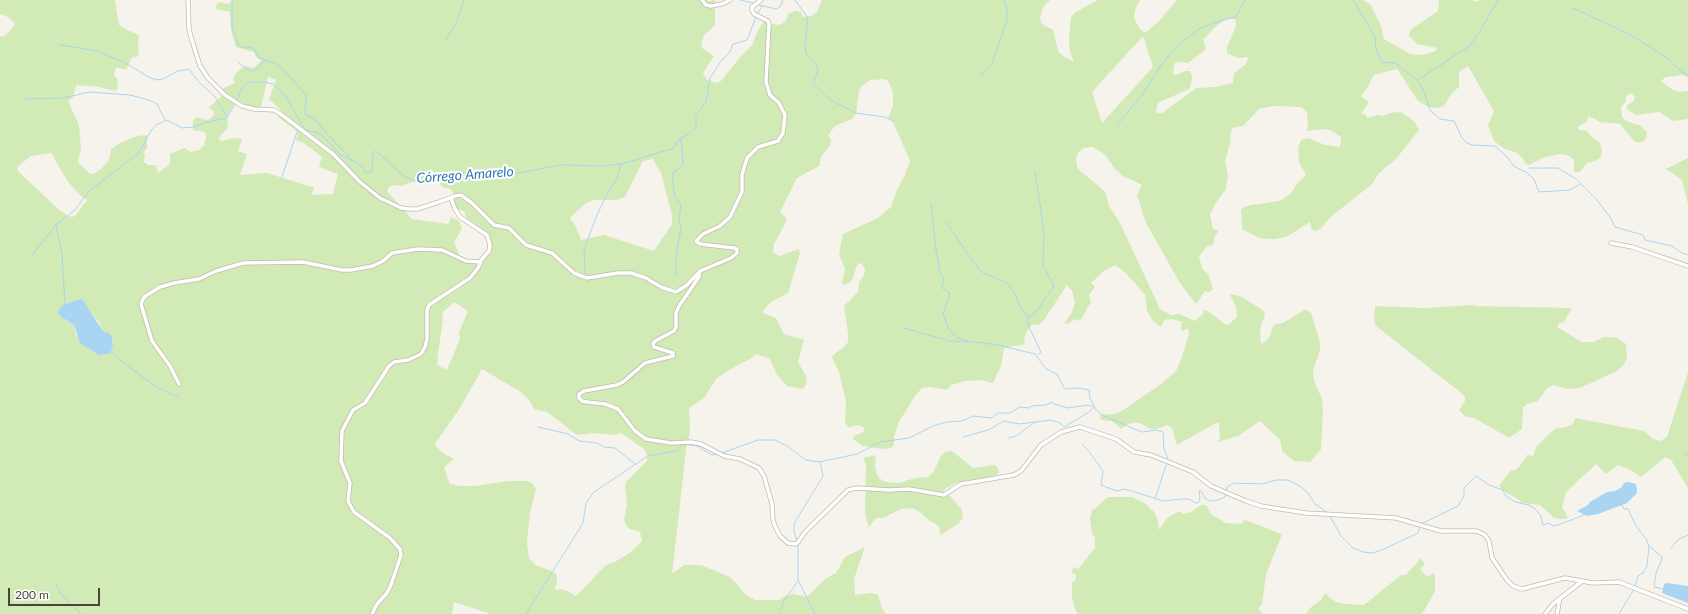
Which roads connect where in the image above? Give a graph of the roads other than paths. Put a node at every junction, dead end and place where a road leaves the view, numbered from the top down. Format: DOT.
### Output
graph roads {
  1 [pos="188,0"];
  2 [pos="702,0"];
  3 [pos="730,0"];
  4 [pos="761,0"];
  5 [pos="451,198"];
  6 [pos="1611,243"];
  7 [pos="480,262"];
  8 [pos="1688,266"];
  9 [pos="700,271"];
  10 [pos="179,384"];
  11 [pos="1581,582"];
  12 [pos="1561,597"];
  13 [pos="1688,609"];
  14 [pos="372,614"];
  15 [pos="1545,614"];
  16 [pos="1557,614"];
  1 -- 5 [label="street"];
  2 -- 3 [label="street"];
  4 -- 9 [label="street"];
  5 -- 7 [label="street"];
  5 -- 9 [label="street"];
  6 -- 8 [label="street"];
  7 -- 10 [label="street"];
  7 -- 14 [label="street"];
  9 -- 11 [label="street"];
  11 -- 12 [label="street"];
  11 -- 13 [label="street"];
  12 -- 15 [label="street"];
  12 -- 16 [label="street"];
}
